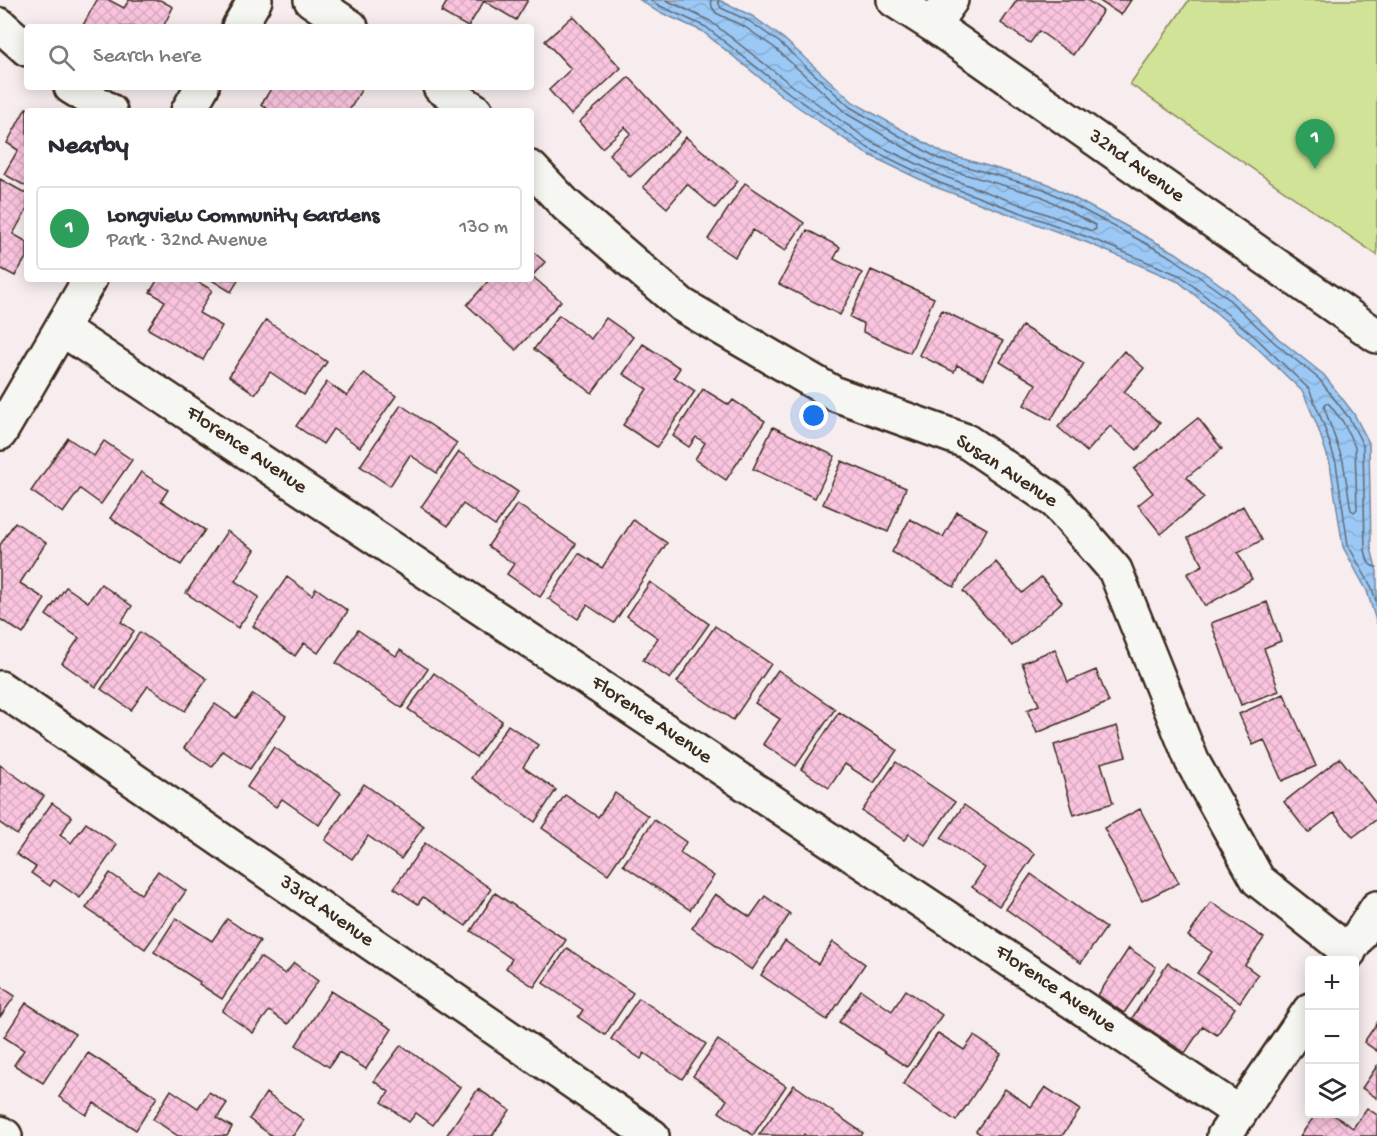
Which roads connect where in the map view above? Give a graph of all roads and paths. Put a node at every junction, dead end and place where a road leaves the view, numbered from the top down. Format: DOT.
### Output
graph roads {
  1 [pos="255,0"];
  2 [pos="311,0"];
  3 [pos="894,0"];
  4 [pos="942,13"];
  5 [pos="241,24"];
  6 [pos="347,24"];
  7 [pos="76,90"];
  8 [pos="200,90"];
  9 [pos="444,90"];
  10 [pos="105,108"];
  11 [pos="190,108"];
  12 [pos="472,108"];
  13 [pos="534,171"];
  14 [pos="88,282"];
  15 [pos="62,329"];
  16 [pos="1377,336"];
  17 [pos="0,433"];
  18 [pos="0,688"];
  19 [pos="1377,908"];
  20 [pos="1346,956"];
  21 [pos="1305,1017"];
  22 [pos="1232,1124"];
  23 [pos="0,1133"];
  24 [pos="5,1136"];
  25 [pos="652,1136"];
  1 -- 5 [label="street"];
  2 -- 6 [label="street"];
  3 -- 4 [label="street, 32nd Avenue"];
  4 -- 16 [label="street, 32nd Avenue"];
  7 -- 10 [label="street"];
  8 -- 11 [label="street"];
  9 -- 12 [label="street"];
  13 -- 20 [label="street, Susan Avenue"];
  14 -- 15 [label="street"];
  15 -- 17 [label="street"];
  15 -- 22 [label="street, Florence Avenue"];
  18 -- 25 [label="street, 33rd Avenue"];
  19 -- 20 [label="street"];
  21 -- 22 [label="street"];
  23 -- 24 [label="street"];
}
